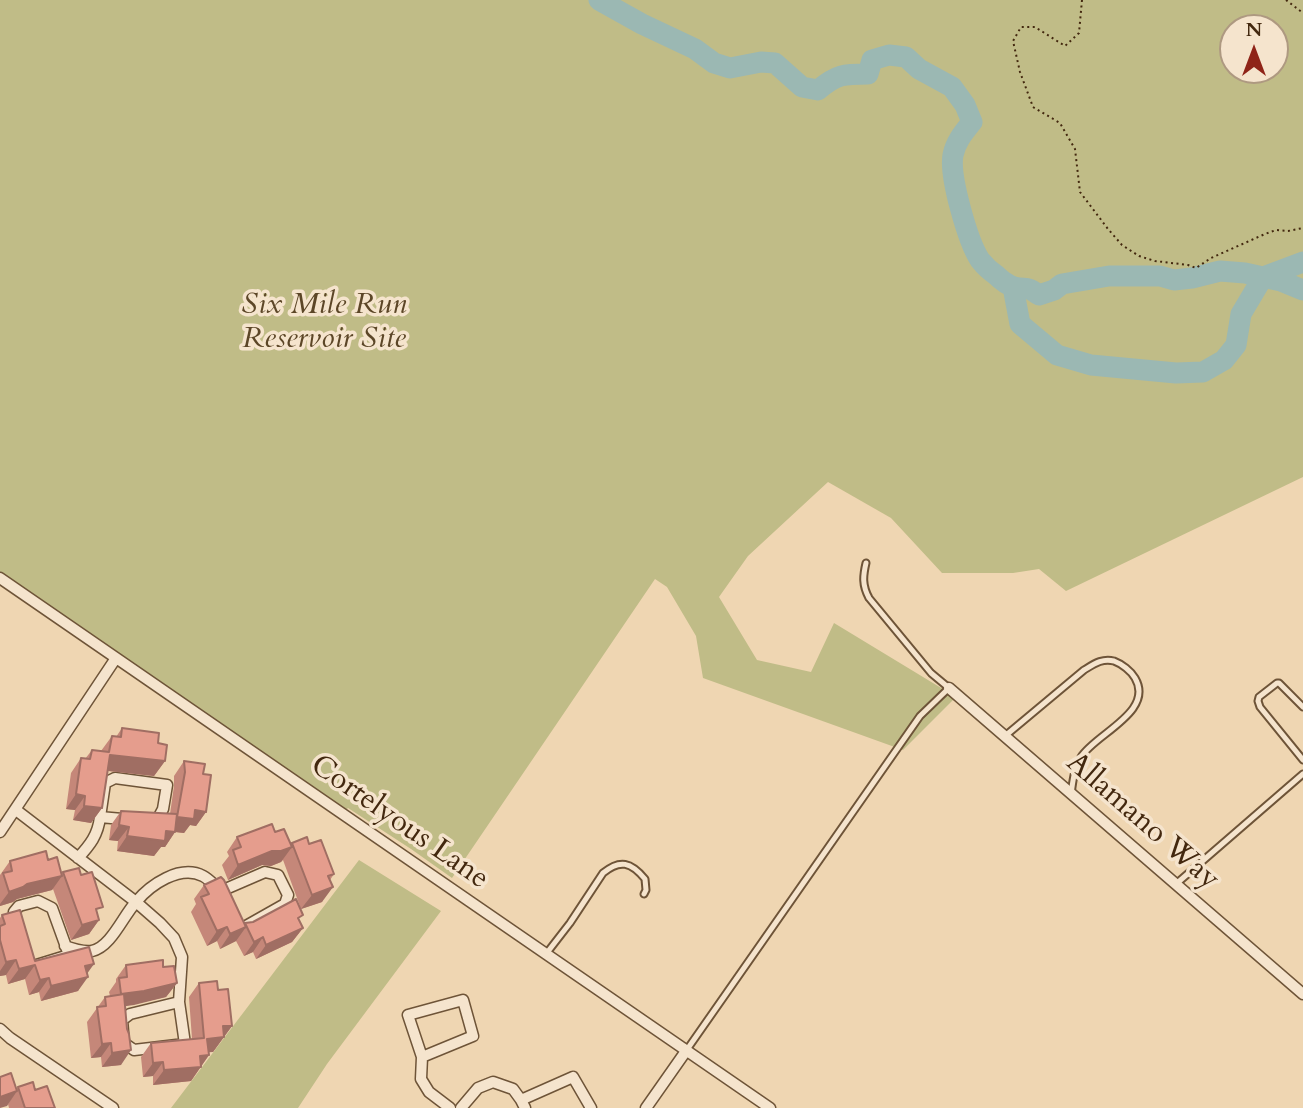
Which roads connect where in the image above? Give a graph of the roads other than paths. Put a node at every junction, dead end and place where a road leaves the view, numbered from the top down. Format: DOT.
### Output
graph roads {
  1 [pos="866,563"];
  2 [pos="0,578"];
  3 [pos="116,658"];
  4 [pos="949,688"];
  5 [pos="1303,707"];
  6 [pos="1005,736"];
  7 [pos="1303,760"];
  8 [pos="1303,774"];
  9 [pos="1071,794"];
  10 [pos="16,810"];
  11 [pos="100,817"];
  12 [pos="0,832"];
  13 [pos="78,858"];
  14 [pos="1176,884"];
  15 [pos="221,891"];
  16 [pos="644,894"];
  17 [pos="136,902"];
  18 [pos="65,946"];
  19 [pos="546,954"];
  20 [pos="1303,994"];
  21 [pos="179,1002"];
  22 [pos="0,1030"];
  23 [pos="686,1051"];
  24 [pos="422,1057"];
  25 [pos="523,1104"];
  26 [pos="113,1108"];
  27 [pos="450,1108"];
  28 [pos="461,1108"];
  29 [pos="591,1108"];
  30 [pos="646,1108"];
  31 [pos="770,1108"];
  1 -- 4 [label="lane"];
  2 -- 3 [label="street, Cortelyous Lane"];
  3 -- 10 [label="street"];
  3 -- 19 [label="street, Cortelyous Lane"];
  4 -- 6 [label="street, Allamano Way"];
  4 -- 23 [label="lane"];
  5 -- 7 [label="lane"];
  6 -- 9 [label="street, Allamano Way"];
  6 -- 9 [label="lane"];
  8 -- 14 [label="lane"];
  9 -- 14 [label="street, Allamano Way"];
  10 -- 12 [label="street"];
  10 -- 13 [label="street"];
  11 -- 11 [label="street"];
  11 -- 13 [label="street"];
  13 -- 17 [label="street"];
  14 -- 20 [label="street, Allamano Way"];
  15 -- 15 [label="street"];
  15 -- 17 [label="street"];
  16 -- 19 [label="lane"];
  17 -- 18 [label="street"];
  17 -- 21 [label="street"];
  18 -- 18 [label="street"];
  19 -- 23 [label="street, Cortelyous Lane"];
  21 -- 21 [label="street"];
  22 -- 26 [label="street"];
  23 -- 30 [label="street"];
  23 -- 31 [label="street, Cortelyous Lane"];
  24 -- 24 [label="street"];
  24 -- 27 [label="street"];
  25 -- 28 [label="street"];
  25 -- 29 [label="street"];
}
